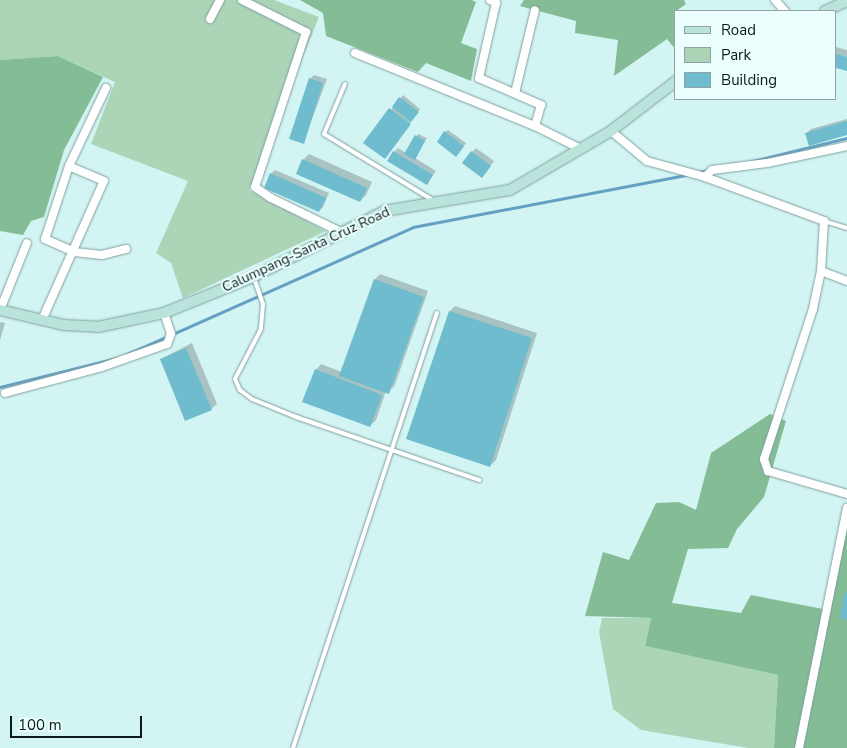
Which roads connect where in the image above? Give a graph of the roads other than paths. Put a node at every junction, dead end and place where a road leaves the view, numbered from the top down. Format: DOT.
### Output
graph roads {
  1 [pos="220,0"];
  2 [pos="490,0"];
  3 [pos="775,0"];
  4 [pos="246,1"];
  5 [pos="847,1"];
  6 [pos="535,10"];
  7 [pos="784,10"];
  8 [pos="827,10"];
  9 [pos="210,19"];
  10 [pos="355,53"];
  11 [pos="674,83"];
  12 [pos="345,84"];
  13 [pos="106,88"];
  14 [pos="515,93"];
  15 [pos="536,126"];
  16 [pos="611,131"];
  17 [pos="847,146"];
  18 [pos="581,149"];
  19 [pos="69,166"];
  20 [pos="703,177"];
  21 [pos="434,201"];
  22 [pos="824,221"];
  23 [pos="847,228"];
  24 [pos="341,232"];
  25 [pos="27,243"];
  26 [pos="126,249"];
  27 [pos="74,252"];
  28 [pos="821,271"];
  29 [pos="253,277"];
  30 [pos="847,280"];
  31 [pos="0,310"];
  32 [pos="164,313"];
  33 [pos="437,313"];
  34 [pos="42,320"];
  35 [pos="5,393"];
  36 [pos="391,450"];
  37 [pos="480,480"];
  38 [pos="847,494"];
  39 [pos="847,508"];
  40 [pos="293,748"];
  41 [pos="799,748"];
  1 -- 9 [label="street"];
  2 -- 14 [label="street"];
  3 -- 7 [label="street"];
  4 -- 24 [label="street"];
  5 -- 8 [label="main road"];
  6 -- 14 [label="street"];
  10 -- 15 [label="street"];
  11 -- 16 [label="main road, Calumpang-Santa Cruz Road"];
  12 -- 21 [label="lane"];
  13 -- 19 [label="street"];
  14 -- 15 [label="street"];
  15 -- 18 [label="street"];
  16 -- 18 [label="main road, Calumpang-Santa Cruz Road"];
  16 -- 20 [label="street"];
  17 -- 20 [label="street"];
  18 -- 21 [label="main road, Calumpang-Santa Cruz Road"];
  19 -- 27 [label="street"];
  19 -- 27 [label="street"];
  20 -- 22 [label="street"];
  21 -- 24 [label="main road, Calumpang-Santa Cruz Road"];
  22 -- 23 [label="lane"];
  22 -- 28 [label="street"];
  24 -- 29 [label="main road, Calumpang-Santa Cruz Road"];
  25 -- 31 [label="street"];
  26 -- 27 [label="street"];
  27 -- 34 [label="street"];
  28 -- 30 [label="street"];
  28 -- 38 [label="street"];
  29 -- 32 [label="main road, Calumpang-Santa Cruz Road"];
  29 -- 36 [label="lane"];
  31 -- 34 [label="main road, Calumpang-Santa Cruz Road"];
  32 -- 34 [label="main road, Calumpang-Santa Cruz Road"];
  32 -- 35 [label="street"];
  33 -- 36 [label="lane"];
  36 -- 37 [label="lane"];
  36 -- 40 [label="lane"];
  39 -- 41 [label="street"];
}
